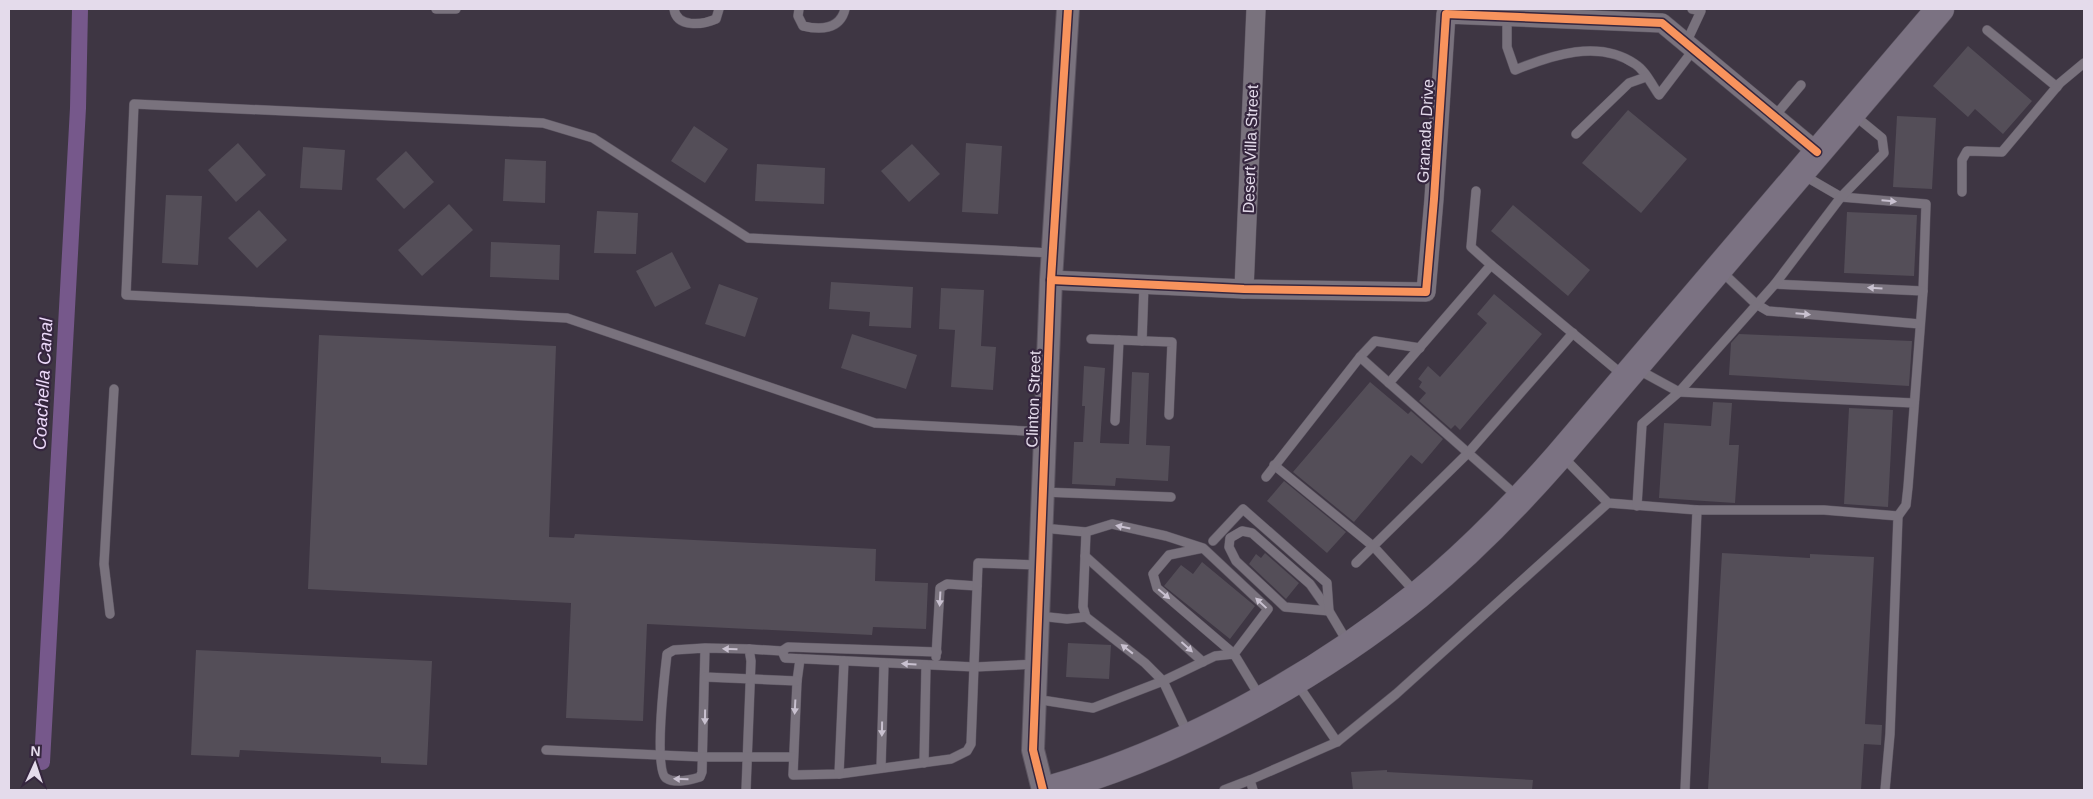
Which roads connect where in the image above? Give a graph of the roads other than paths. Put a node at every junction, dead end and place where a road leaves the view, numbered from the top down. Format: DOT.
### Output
graph roads {
  1 [pos="436,9"];
  2 [pos="456,9"];
  3 [pos="674,9"];
  4 [pos="719,9"];
  5 [pos="799,9"];
  6 [pos="845,9"];
  7 [pos="1068,9"];
  8 [pos="1256,9"];
  9 [pos="1692,9"];
  10 [pos="1940,9"];
  11 [pos="1507,17"];
  12 [pos="1987,30"];
  13 [pos="1690,46"];
  14 [pos="2084,63"];
  15 [pos="1646,77"];
  16 [pos="1801,85"];
  17 [pos="2057,87"];
  18 [pos="1851,112"];
  19 [pos="1774,117"];
  20 [pos="1576,134"];
  21 [pos="1817,152"];
  22 [pos="1800,173"];
  23 [pos="1476,191"];
  24 [pos="1962,192"];
  25 [pos="1841,197"];
  26 [pos="1053,254"];
  27 [pos="1491,265"];
  28 [pos="1719,270"];
  29 [pos="1051,280"];
  30 [pos="1775,284"];
  31 [pos="1144,285"];
  32 [pos="1244,289"];
  33 [pos="1924,291"];
  34 [pos="1756,304"];
  35 [pos="1920,324"];
  36 [pos="1573,333"];
  37 [pos="1091,339"];
  38 [pos="1119,340"];
  39 [pos="1142,341"];
  40 [pos="1420,348"];
  41 [pos="1360,358"];
  42 [pos="1631,372"];
  43 [pos="1389,383"];
  44 [pos="114,389"];
  45 [pos="1679,392"];
  46 [pos="1914,403"];
  47 [pos="1169,415"];
  48 [pos="1115,421"];
  49 [pos="1045,432"];
  50 [pos="1468,453"];
  51 [pos="1560,454"];
  52 [pos="1274,465"];
  53 [pos="1266,477"];
  54 [pos="1043,492"];
  55 [pos="1171,497"];
  56 [pos="1520,499"];
  57 [pos="1608,503"];
  58 [pos="1637,506"];
  59 [pos="1697,510"];
  60 [pos="1898,516"];
  61 [pos="1042,528"];
  62 [pos="1086,532"];
  63 [pos="1213,540"];
  64 [pos="1374,547"];
  65 [pos="1203,548"];
  66 [pos="1085,556"];
  67 [pos="1356,563"];
  68 [pos="1040,565"];
  69 [pos="977,586"];
  70 [pos="1418,594"];
  71 [pos="1328,611"];
  72 [pos="110,614"];
  73 [pos="1038,616"];
  74 [pos="1086,617"];
  75 [pos="1350,645"];
  76 [pos="705,648"];
  77 [pos="749,649"];
  78 [pos="782,651"];
  79 [pos="936,652"];
  80 [pos="1234,654"];
  81 [pos="800,659"];
  82 [pos="844,661"];
  83 [pos="1203,662"];
  84 [pos="884,663"];
  85 [pos="1037,664"];
  86 [pos="931,665"];
  87 [pos="975,668"];
  88 [pos="705,677"];
  89 [pos="750,679"];
  90 [pos="1295,679"];
  91 [pos="797,681"];
  92 [pos="1163,681"];
  93 [pos="1035,699"];
  94 [pos="1262,699"];
  95 [pos="1189,737"];
  96 [pos="1338,742"];
  97 [pos="546,750"];
  98 [pos="659,755"];
  99 [pos="704,757"];
  100 [pos="793,757"];
  101 [pos="747,758"];
  102 [pos="924,762"];
  103 [pos="881,768"];
  104 [pos="839,774"];
  105 [pos="1250,780"];
  106 [pos="746,790"];
  107 [pos="1043,790"];
  108 [pos="1048,790"];
  109 [pos="1224,790"];
  110 [pos="1253,790"];
  111 [pos="1685,790"];
  112 [pos="1885,790"];
  1 -- 2 [label="lane"];
  3 -- 4 [label="lane"];
  5 -- 6 [label="lane"];
  7 -- 26 [label="street, Clinton Street"];
  8 -- 32 [label="street, Desert Villa Street"];
  9 -- 13 [label="lane"];
  10 -- 18 [label="main road"];
  11 -- 13 [label="street, Granada Drive"];
  11 -- 15 [label="lane"];
  11 -- 32 [label="street, Granada Drive"];
  12 -- 17 [label="lane"];
  13 -- 15 [label="lane"];
  13 -- 19 [label="street, Granada Drive"];
  14 -- 17 [label="lane"];
  15 -- 20 [label="lane"];
  16 -- 19 [label="lane"];
  17 -- 24 [label="lane"];
  18 -- 21 [label="main road"];
  18 -- 25 [label="lane"];
  19 -- 21 [label="street, Granada Drive"];
  21 -- 22 [label="main road"];
  22 -- 25 [label="lane"];
  22 -- 28 [label="main road"];
  23 -- 27 [label="lane"];
  25 -- 30 [label="lane"];
  25 -- 33 [label="lane, one-way"];
  26 -- 29 [label="street, Clinton Street"];
  26 -- 49 [label="lane"];
  27 -- 36 [label="lane"];
  27 -- 40 [label="lane"];
  28 -- 34 [label="lane"];
  28 -- 42 [label="main road"];
  29 -- 31 [label="street, Granada Drive"];
  29 -- 49 [label="street, Clinton Street"];
  33 -- 30 [label="lane, one-way"];
  30 -- 34 [label="lane"];
  31 -- 32 [label="street, Granada Drive"];
  31 -- 39 [label="lane"];
  33 -- 35 [label="lane"];
  34 -- 35 [label="lane, one-way"];
  34 -- 45 [label="lane"];
  35 -- 46 [label="lane"];
  36 -- 42 [label="lane"];
  36 -- 50 [label="lane"];
  37 -- 38 [label="lane"];
  38 -- 39 [label="lane"];
  38 -- 48 [label="lane"];
  39 -- 47 [label="lane"];
  40 -- 41 [label="lane"];
  40 -- 43 [label="lane"];
  41 -- 43 [label="lane"];
  41 -- 52 [label="lane"];
  42 -- 45 [label="lane"];
  42 -- 51 [label="main road"];
  43 -- 50 [label="lane"];
  44 -- 72 [label="lane"];
  45 -- 46 [label="lane"];
  45 -- 58 [label="lane"];
  46 -- 60 [label="lane"];
  49 -- 54 [label="street, Clinton Street"];
  50 -- 56 [label="lane"];
  50 -- 64 [label="lane"];
  51 -- 56 [label="main road"];
  51 -- 57 [label="lane"];
  52 -- 53 [label="lane"];
  52 -- 64 [label="lane"];
  54 -- 55 [label="lane"];
  54 -- 61 [label="street, Clinton Street"];
  56 -- 70 [label="main road"];
  57 -- 58 [label="lane"];
  57 -- 96 [label="lane"];
  58 -- 59 [label="lane"];
  59 -- 60 [label="lane"];
  59 -- 111 [label="lane"];
  60 -- 112 [label="lane"];
  61 -- 62 [label="lane"];
  61 -- 68 [label="street, Clinton Street"];
  65 -- 62 [label="lane, one-way"];
  62 -- 66 [label="lane"];
  63 -- 71 [label="lane"];
  64 -- 67 [label="lane"];
  64 -- 70 [label="lane"];
  80 -- 65 [label="lane, one-way"];
  65 -- 80 [label="lane, one-way"];
  66 -- 74 [label="lane"];
  66 -- 83 [label="lane, one-way"];
  68 -- 69 [label="lane"];
  68 -- 73 [label="street, Clinton Street"];
  69 -- 79 [label="lane, one-way"];
  69 -- 87 [label="lane"];
  70 -- 75 [label="main road"];
  71 -- 71 [label="lane"];
  71 -- 75 [label="lane"];
  73 -- 74 [label="lane"];
  73 -- 85 [label="street, Clinton Street"];
  92 -- 74 [label="lane, one-way"];
  75 -- 90 [label="main road"];
  77 -- 76 [label="lane, one-way"];
  76 -- 88 [label="lane"];
  76 -- 98 [label="lane"];
  77 -- 78 [label="lane"];
  77 -- 89 [label="lane"];
  78 -- 79 [label="lane"];
  78 -- 81 [label="lane"];
  79 -- 86 [label="lane"];
  80 -- 83 [label="lane"];
  80 -- 94 [label="lane"];
  81 -- 82 [label="lane"];
  81 -- 91 [label="lane"];
  82 -- 84 [label="lane"];
  82 -- 104 [label="lane"];
  83 -- 92 [label="lane"];
  86 -- 84 [label="lane, one-way"];
  84 -- 103 [label="lane, one-way"];
  85 -- 87 [label="lane"];
  85 -- 93 [label="street, Clinton Street"];
  86 -- 87 [label="lane"];
  86 -- 102 [label="lane"];
  87 -- 102 [label="lane"];
  88 -- 89 [label="lane"];
  88 -- 99 [label="lane, one-way"];
  89 -- 91 [label="lane"];
  89 -- 101 [label="lane"];
  90 -- 94 [label="main road"];
  90 -- 96 [label="lane"];
  91 -- 100 [label="lane, one-way"];
  92 -- 93 [label="lane"];
  92 -- 95 [label="lane"];
  93 -- 107 [label="street, Clinton Street"];
  94 -- 95 [label="main road"];
  95 -- 108 [label="main road"];
  96 -- 105 [label="lane"];
  97 -- 98 [label="lane"];
  98 -- 99 [label="lane"];
  99 -- 98 [label="lane, one-way"];
  99 -- 101 [label="lane"];
  100 -- 101 [label="lane"];
  100 -- 104 [label="lane"];
  101 -- 106 [label="lane"];
  102 -- 103 [label="lane"];
  103 -- 104 [label="lane"];
  105 -- 109 [label="lane"];
  105 -- 110 [label="lane"];
}
